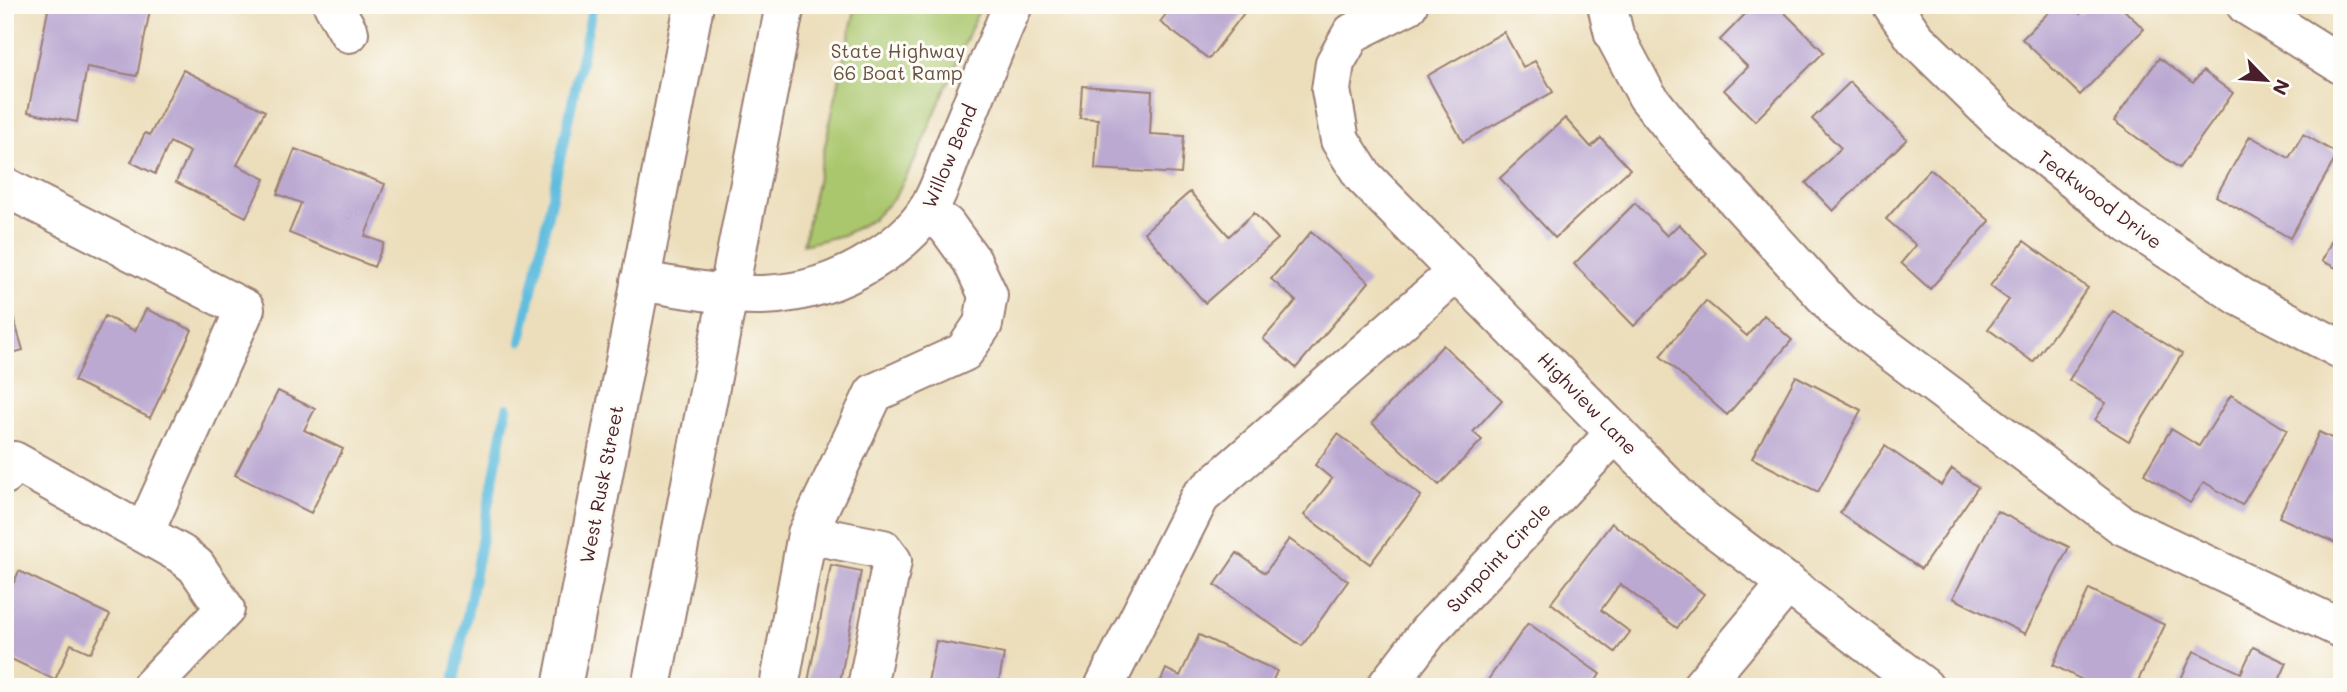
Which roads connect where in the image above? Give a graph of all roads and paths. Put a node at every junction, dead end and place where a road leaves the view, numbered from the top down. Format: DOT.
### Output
graph roads {
  1 [pos="694,5"];
  2 [pos="785,5"];
  3 [pos="1013,5"];
  4 [pos="1408,5"];
  5 [pos="1607,5"];
  6 [pos="1892,5"];
  7 [pos="2246,5"];
  8 [pos="2342,65"];
  9 [pos="5,187"];
  10 [pos="926,212"];
  11 [pos="1458,271"];
  12 [pos="640,281"];
  13 [pos="728,296"];
  14 [pos="2342,350"];
  15 [pos="1616,432"];
  16 [pos="5,475"];
  17 [pos="144,533"];
  18 [pos="807,534"];
  19 [pos="1788,583"];
  20 [pos="2342,629"];
  21 [pos="151,687"];
  22 [pos="562,687"];
  23 [pos="651,687"];
  24 [pos="779,687"];
  25 [pos="867,687"];
  26 [pos="1104,687"];
  27 [pos="1386,687"];
  28 [pos="1701,687"];
  29 [pos="1924,687"];
  1 -- 12 [label="street, West Rusk Street"];
  2 -- 13 [label="street"];
  3 -- 10 [label="street, Willow Bend"];
  4 -- 11 [label="street, Highview Lane"];
  5 -- 20 [label="street"];
  6 -- 14 [label="street, Teakwood Drive"];
  7 -- 8 [label="street"];
  9 -- 17 [label="street"];
  10 -- 13 [label="street, Willow Bend"];
  10 -- 18 [label="street"];
  11 -- 15 [label="street, Highview Lane"];
  11 -- 26 [label="street"];
  12 -- 13 [label="street, Willow Bend"];
  12 -- 22 [label="street, West Rusk Street"];
  13 -- 23 [label="street"];
  15 -- 19 [label="street, Highview Lane"];
  15 -- 27 [label="street, Sunpoint Circle"];
  16 -- 17 [label="street"];
  17 -- 21 [label="street"];
  18 -- 24 [label="street"];
  18 -- 25 [label="street"];
  19 -- 28 [label="street"];
  19 -- 29 [label="street, Highview Lane"];
}
